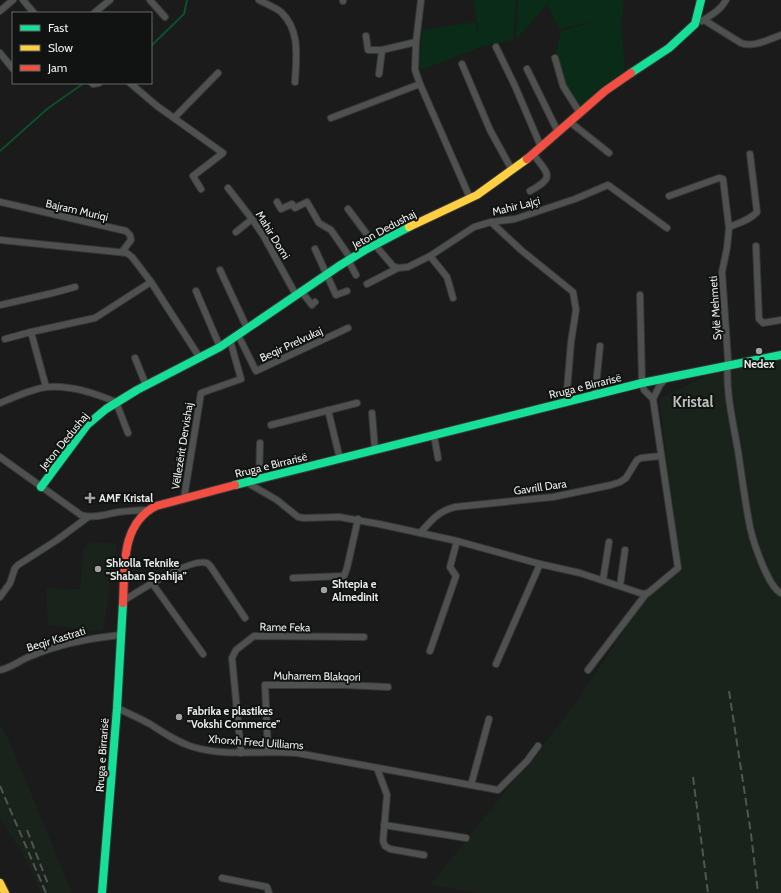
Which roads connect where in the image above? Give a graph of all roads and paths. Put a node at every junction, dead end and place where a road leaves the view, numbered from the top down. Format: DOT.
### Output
graph roads {
  1 [pos="13,0"];
  2 [pos="23,0"];
  3 [pos="110,0"];
  4 [pos="150,0"];
  5 [pos="259,0"];
  6 [pos="421,0"];
  7 [pos="701,0"];
  8 [pos="726,0"];
  9 [pos="0,11"];
  10 [pos="33,12"];
  11 [pos="95,12"];
  12 [pos="165,17"];
  13 [pos="704,20"];
  14 [pos="695,24"];
  15 [pos="781,35"];
  16 [pos="366,36"];
  17 [pos="416,42"];
  18 [pos="496,47"];
  19 [pos="382,50"];
  20 [pos="0,53"];
  21 [pos="555,58"];
  22 [pos="462,64"];
  23 [pos="12,68"];
  24 [pos="528,69"];
  25 [pos="218,73"];
  26 [pos="379,74"];
  27 [pos="295,82"];
  28 [pos="131,84"];
  29 [pos="420,84"];
  30 [pos="580,113"];
  31 [pos="174,118"];
  32 [pos="331,118"];
  33 [pos="570,122"];
  34 [pos="558,132"];
  35 [pos="541,146"];
  36 [pos="609,153"];
  37 [pos="533,154"];
  38 [pos="750,154"];
  39 [pos="512,170"];
  40 [pos="228,188"];
  41 [pos="201,189"];
  42 [pos="530,191"];
  43 [pos="669,196"];
  44 [pos="470,198"];
  45 [pos="0,202"];
  46 [pos="277,202"];
  47 [pos="348,209"];
  48 [pos="252,219"];
  49 [pos="491,222"];
  50 [pos="729,227"];
  51 [pos="667,228"];
  52 [pos="236,232"];
  53 [pos="0,240"];
  54 [pos="375,245"];
  55 [pos="756,246"];
  56 [pos="315,249"];
  57 [pos="122,252"];
  58 [pos="430,256"];
  59 [pos="349,260"];
  60 [pos="398,268"];
  61 [pos="220,270"];
  62 [pos="327,274"];
  63 [pos="356,275"];
  64 [pos="151,282"];
  65 [pos="367,284"];
  66 [pos="75,286"];
  67 [pos="196,291"];
  68 [pos="347,291"];
  69 [pos="298,293"];
  70 [pos="640,295"];
  71 [pos="454,298"];
  72 [pos="315,302"];
  73 [pos="0,305"];
  74 [pos="781,320"];
  75 [pos="247,328"];
  76 [pos="348,328"];
  77 [pos="31,332"];
  78 [pos="238,335"];
  79 [pos="5,339"];
  80 [pos="230,340"];
  81 [pos="220,346"];
  82 [pos="600,346"];
  83 [pos="781,355"];
  84 [pos="135,358"];
  85 [pos="200,358"];
  86 [pos="728,365"];
  87 [pos="666,378"];
  88 [pos="642,383"];
  89 [pos="146,385"];
  90 [pos="46,387"];
  91 [pos="595,395"];
  92 [pos="653,399"];
  93 [pos="0,402"];
  94 [pos="116,402"];
  95 [pos="357,403"];
  96 [pos="566,403"];
  97 [pos="328,410"];
  98 [pos="372,413"];
  99 [pos="271,425"];
  100 [pos="128,433"];
  101 [pos="434,435"];
  102 [pos="260,443"];
  103 [pos="375,450"];
  104 [pos="661,456"];
  105 [pos="0,457"];
  106 [pos="438,458"];
  107 [pos="340,459"];
  108 [pos="260,479"];
  109 [pos="246,482"];
  110 [pos="41,487"];
  111 [pos="184,498"];
  112 [pos="148,510"];
  113 [pos="88,517"];
  114 [pos="358,520"];
  115 [pos="420,533"];
  116 [pos="456,541"];
  117 [pos="609,542"];
  118 [pos="625,550"];
  119 [pos="540,564"];
  120 [pos="293,578"];
  121 [pos="603,580"];
  122 [pos="152,583"];
  123 [pos="620,586"];
  124 [pos="781,593"];
  125 [pos="646,594"];
  126 [pos="0,597"];
  127 [pos="122,601"];
  128 [pos="245,618"];
  129 [pos="120,635"];
  130 [pos="364,638"];
  131 [pos="430,651"];
  132 [pos="203,654"];
  133 [pos="496,664"];
  134 [pos="0,670"];
  135 [pos="588,670"];
  136 [pos="388,687"];
  137 [pos="117,708"];
  138 [pos="490,719"];
  139 [pos="538,746"];
  140 [pos="268,752"];
  141 [pos="241,753"];
  142 [pos="377,768"];
  143 [pos="471,785"];
  144 [pos="384,825"];
  145 [pos="466,838"];
  146 [pos="424,855"];
  147 [pos="222,878"];
  148 [pos="0,883"];
  149 [pos="5,893"];
  150 [pos="102,893"];
  151 [pos="269,893"];
  1 -- 9 [label="street"];
  2 -- 10 [label="street"];
  3 -- 11 [label="street"];
  4 -- 12 [label="street"];
  5 -- 27 [label="street"];
  6 -- 17 [label="street"];
  7 -- 14 [label="street"];
  8 -- 13 [label="street"];
  13 -- 14 [label="street"];
  13 -- 15 [label="street"];
  14 -- 30 [label="street, Jeton Dedushaj"];
  16 -- 19 [label="street"];
  17 -- 19 [label="street"];
  17 -- 29 [label="street"];
  18 -- 35 [label="street"];
  19 -- 26 [label="street"];
  20 -- 23 [label="street"];
  21 -- 30 [label="street"];
  22 -- 39 [label="street"];
  24 -- 34 [label="street"];
  25 -- 31 [label="street"];
  28 -- 31 [label="street"];
  29 -- 32 [label="street"];
  29 -- 44 [label="street"];
  30 -- 33 [label="street, Jeton Dedushaj"];
  31 -- 41 [label="street"];
  33 -- 34 [label="street, Jeton Dedushaj"];
  33 -- 36 [label="street"];
  34 -- 35 [label="street, Jeton Dedushaj"];
  35 -- 37 [label="street, Jeton Dedushaj"];
  37 -- 39 [label="street, Jeton Dedushaj"];
  37 -- 42 [label="street"];
  38 -- 50 [label="street"];
  39 -- 44 [label="street, Jeton Dedushaj"];
  40 -- 48 [label="street, Mahir Domi"];
  43 -- 50 [label="street, Sylë Mehmeti"];
  44 -- 54 [label="street, Jeton Dedushaj"];
  45 -- 57 [label="street, Bajram Muriqi"];
  46 -- 59 [label="street"];
  47 -- 54 [label="street"];
  48 -- 52 [label="street"];
  48 -- 69 [label="street, Mahir Domi"];
  49 -- 51 [label="street, Mahir Lajçi"];
  49 -- 58 [label="street, Mahir Lajçi"];
  49 -- 96 [label="street"];
  50 -- 86 [label="street, Sylë Mehmeti"];
  53 -- 57 [label="street"];
  54 -- 59 [label="street, Jeton Dedushaj"];
  54 -- 60 [label="street"];
  55 -- 74 [label="street"];
  56 -- 62 [label="street"];
  57 -- 64 [label="street"];
  58 -- 60 [label="street, Mahir Lajçi"];
  58 -- 71 [label="street"];
  59 -- 62 [label="street, Jeton Dedushaj"];
  59 -- 63 [label="street"];
  60 -- 65 [label="street, Mahir Lajçi"];
  61 -- 75 [label="street"];
  62 -- 68 [label="street"];
  62 -- 69 [label="street, Jeton Dedushaj"];
  64 -- 77 [label="street"];
  64 -- 85 [label="street"];
  66 -- 73 [label="street"];
  67 -- 81 [label="street"];
  69 -- 72 [label="street, Mahir Domi"];
  69 -- 75 [label="street, Jeton Dedushaj"];
  70 -- 88 [label="street"];
  75 -- 78 [label="street, Jeton Dedushaj"];
  76 -- 78 [label="street, Beqir Prelvukaj"];
  77 -- 79 [label="street"];
  77 -- 90 [label="street"];
  78 -- 80 [label="street, Jeton Dedushaj"];
  80 -- 81 [label="street, Jeton Dedushaj"];
  80 -- 111 [label="street, Vëllezërit Dervishaj"];
  81 -- 85 [label="street, Jeton Dedushaj"];
  82 -- 91 [label="street"];
  83 -- 86 [label="street, Rruga e Birrarisë"];
  84 -- 89 [label="street"];
  85 -- 89 [label="street, Jeton Dedushaj"];
  86 -- 87 [label="street, Rruga e Birrarisë"];
  86 -- 124 [label="street, Sylë Mehmeti"];
  87 -- 88 [label="street, Rruga e Birrarisë"];
  87 -- 92 [label="street"];
  88 -- 91 [label="street, Rruga e Birrarisë"];
  88 -- 92 [label="street"];
  89 -- 94 [label="street, Jeton Dedushaj"];
  90 -- 93 [label="street"];
  90 -- 94 [label="street"];
  91 -- 96 [label="street, Rruga e Birrarisë"];
  92 -- 104 [label="street"];
  94 -- 100 [label="street"];
  94 -- 110 [label="street, Jeton Dedushaj"];
  95 -- 97 [label="street"];
  96 -- 101 [label="street, Rruga e Birrarisë"];
  97 -- 99 [label="street"];
  97 -- 107 [label="street"];
  98 -- 103 [label="street"];
  101 -- 103 [label="street, Rruga e Birrarisë"];
  101 -- 106 [label="street"];
  102 -- 108 [label="street"];
  103 -- 107 [label="street, Rruga e Birrarisë"];
  104 -- 115 [label="street, Gavrill Dara"];
  104 -- 125 [label="street"];
  105 -- 110 [label="street"];
  107 -- 108 [label="street, Rruga e Birrarisë"];
  108 -- 109 [label="street, Rruga e Birrarisë"];
  109 -- 111 [label="street, Rruga e Birrarisë"];
  109 -- 114 [label="street"];
  110 -- 113 [label="street"];
  111 -- 112 [label="street, Rruga e Birrarisë"];
  112 -- 113 [label="street"];
  112 -- 127 [label="street, Rruga e Birrarisë"];
  113 -- 126 [label="street"];
  114 -- 115 [label="street"];
  114 -- 120 [label="street"];
  115 -- 116 [label="street"];
  116 -- 119 [label="street"];
  116 -- 131 [label="street"];
  117 -- 121 [label="street"];
  118 -- 123 [label="street"];
  119 -- 121 [label="street"];
  119 -- 133 [label="street"];
  121 -- 123 [label="street"];
  122 -- 127 [label="street"];
  122 -- 128 [label="street"];
  122 -- 132 [label="street"];
  123 -- 125 [label="street"];
  125 -- 135 [label="street"];
  127 -- 129 [label="street, Rruga e Birrarisë"];
  129 -- 134 [label="street, Beqir Kastrati"];
  129 -- 137 [label="street, Rruga e Birrarisë"];
  130 -- 141 [label="street, Rame Feka"];
  136 -- 140 [label="street, Muharrem Blakqori"];
  137 -- 141 [label="street, Xhorxh Fred Uilliams"];
  137 -- 150 [label="street, Rruga e Birrarisë"];
  138 -- 143 [label="street"];
  139 -- 143 [label="street, Xhorxh Fred Uilliams"];
  140 -- 141 [label="street, Xhorxh Fred Uilliams"];
  140 -- 142 [label="street, Xhorxh Fred Uilliams"];
  142 -- 143 [label="street, Xhorxh Fred Uilliams"];
  142 -- 144 [label="street"];
  144 -- 145 [label="street"];
  144 -- 146 [label="street"];
  147 -- 151 [label="street"];
  148 -- 149 [label="street"];
}
